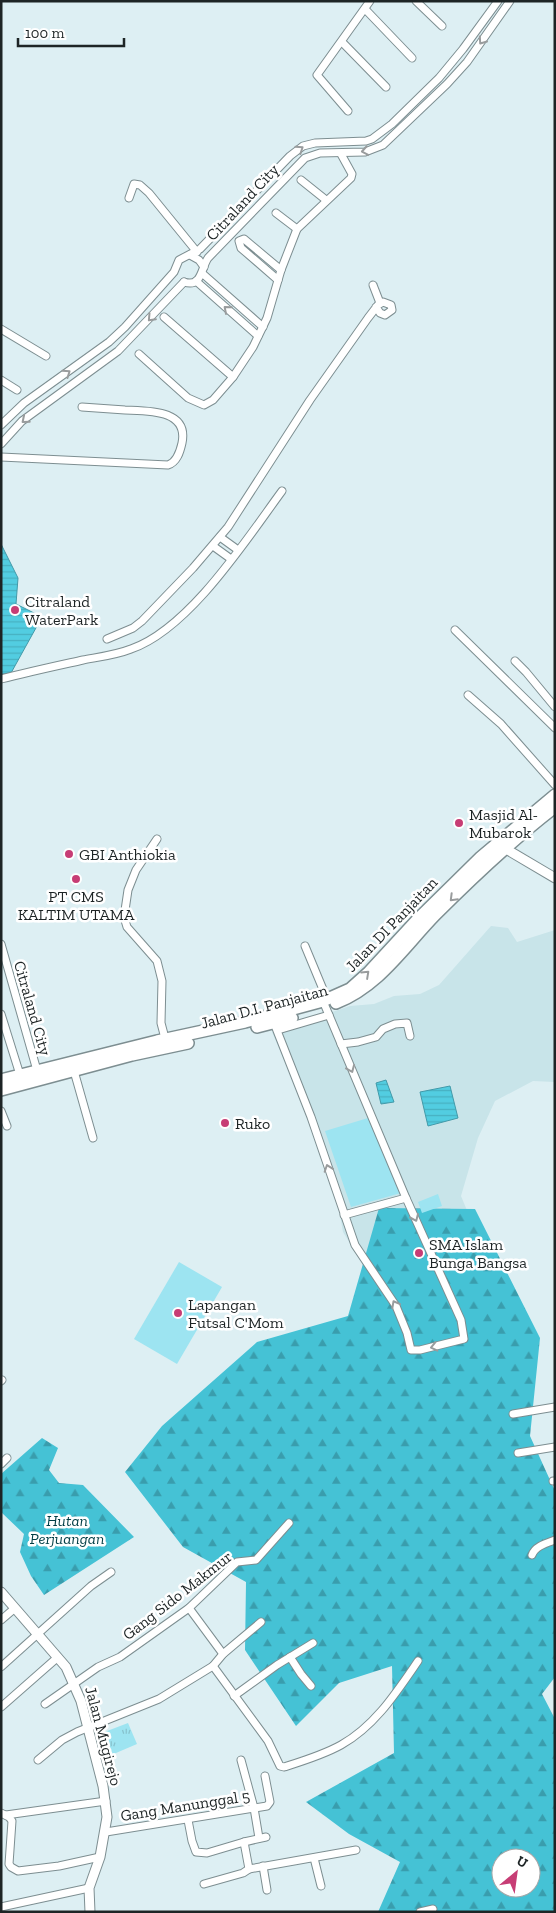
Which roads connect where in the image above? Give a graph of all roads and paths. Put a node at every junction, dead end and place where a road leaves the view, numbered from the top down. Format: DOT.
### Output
graph roads {
  1 [pos="370,1"];
  2 [pos="416,1"];
  3 [pos="498,1"];
  4 [pos="510,1"];
  5 [pos="365,9"];
  6 [pos="442,26"];
  7 [pos="342,42"];
  8 [pos="412,58"];
  9 [pos="386,87"];
  10 [pos="348,111"];
  11 [pos="392,124"];
  12 [pos="398,131"];
  13 [pos="341,154"];
  14 [pos="301,180"];
  15 [pos="129,198"];
  16 [pos="326,200"];
  17 [pos="276,213"];
  18 [pos="297,229"];
  19 [pos="193,253"];
  20 [pos="281,270"];
  21 [pos="203,271"];
  22 [pos="174,272"];
  23 [pos="278,280"];
  24 [pos="196,281"];
  25 [pos="184,282"];
  26 [pos="373,285"];
  27 [pos="164,316"];
  28 [pos="263,327"];
  29 [pos="1,329"];
  30 [pos="258,336"];
  31 [pos="139,354"];
  32 [pos="46,356"];
  33 [pos="233,377"];
  34 [pos="1,380"];
  35 [pos="17,390"];
  36 [pos="82,407"];
  37 [pos="1,425"];
  38 [pos="1,444"];
  39 [pos="1,457"];
  40 [pos="282,491"];
  41 [pos="220,536"];
  42 [pos="213,546"];
  43 [pos="238,550"];
  44 [pos="231,559"];
  45 [pos="455,630"];
  46 [pos="107,639"];
  47 [pos="515,661"];
  48 [pos="1,679"];
  49 [pos="468,695"];
  50 [pos="555,707"];
  51 [pos="555,728"];
  52 [pos="555,785"];
  53 [pos="555,795"];
  54 [pos="555,807"];
  55 [pos="157,838"];
  56 [pos="500,846"];
  57 [pos="555,878"];
  58 [pos="305,946"];
  59 [pos="2,948"];
  60 [pos="326,1006"];
  61 [pos="1,1014"];
  62 [pos="276,1026"];
  63 [pos="410,1036"];
  64 [pos="166,1043"];
  65 [pos="341,1044"];
  66 [pos="74,1071"];
  67 [pos="38,1074"];
  68 [pos="21,1079"];
  69 [pos="1,1080"];
  70 [pos="1,1090"];
  71 [pos="1,1110"];
  72 [pos="7,1126"];
  73 [pos="93,1138"];
  74 [pos="406,1198"];
  75 [pos="344,1215"];
  76 [pos="555,1407"];
  77 [pos="513,1414"];
  78 [pos="555,1447"];
  79 [pos="518,1453"];
  80 [pos="289,1523"];
  81 [pos="555,1540"];
  82 [pos="532,1555"];
  83 [pos="111,1572"];
  84 [pos="1,1592"];
  85 [pos="15,1608"];
  86 [pos="189,1608"];
  87 [pos="1,1620"];
  88 [pos="261,1622"];
  89 [pos="38,1633"];
  90 [pos="313,1643"];
  91 [pos="223,1654"];
  92 [pos="58,1657"];
  93 [pos="290,1657"];
  94 [pos="418,1661"];
  95 [pos="213,1666"];
  96 [pos="1,1667"];
  97 [pos="74,1683"];
  98 [pos="311,1686"];
  99 [pos="234,1696"];
  100 [pos="45,1704"];
  101 [pos="1,1707"];
  102 [pos="88,1726"];
  103 [pos="38,1760"];
  104 [pos="241,1760"];
  105 [pos="265,1776"];
  106 [pos="106,1801"];
  107 [pos="254,1808"];
  108 [pos="4,1814"];
  109 [pos="188,1820"];
  110 [pos="106,1832"];
  111 [pos="244,1842"];
  112 [pos="356,1850"];
  113 [pos="100,1857"];
  114 [pos="314,1858"];
  115 [pos="263,1866"];
  116 [pos="249,1869"];
  117 [pos="204,1884"];
  118 [pos="321,1886"];
  119 [pos="89,1888"];
  120 [pos="267,1890"];
  121 [pos="1,1907"];
  122 [pos="433,1909"];
  123 [pos="90,1912"];
  124 [pos="420,1912"];
  1 -- 5 [label="street"];
  2 -- 6 [label="street"];
  3 -- 11 [label="street, Citraland City"];
  4 -- 12 [label="street, Citraland City, one-way"];
  5 -- 7 [label="street"];
  5 -- 8 [label="street"];
  7 -- 9 [label="street"];
  7 -- 10 [label="street"];
  11 -- 12 [label="street"];
  19 -- 11 [label="street, Citraland City, one-way"];
  12 -- 13 [label="street, Citraland City, one-way"];
  13 -- 16 [label="street"];
  13 -- 21 [label="street, Citraland City"];
  14 -- 16 [label="street"];
  15 -- 19 [label="street"];
  16 -- 18 [label="street"];
  17 -- 18 [label="street"];
  18 -- 20 [label="street"];
  19 -- 21 [label="street"];
  19 -- 22 [label="street, Citraland City"];
  20 -- 23 [label="street"];
  20 -- 23 [label="street"];
  21 -- 24 [label="street, Citraland City"];
  21 -- 28 [label="street"];
  22 -- 25 [label="street"];
  37 -- 22 [label="street, Citraland City, one-way"];
  23 -- 28 [label="street"];
  24 -- 25 [label="street"];
  30 -- 24 [label="street, one-way"];
  25 -- 38 [label="street, one-way"];
  26 -- 41 [label="street"];
  27 -- 33 [label="street"];
  28 -- 30 [label="street"];
  29 -- 32 [label="street"];
  30 -- 33 [label="street"];
  31 -- 33 [label="street"];
  34 -- 35 [label="street"];
  36 -- 39 [label="street"];
  40 -- 43 [label="street"];
  41 -- 42 [label="street"];
  41 -- 43 [label="street"];
  42 -- 44 [label="street"];
  42 -- 46 [label="street"];
  43 -- 44 [label="street"];
  44 -- 48 [label="street"];
  45 -- 51 [label="street"];
  47 -- 50 [label="street"];
  49 -- 52 [label="street"];
  53 -- 56 [label="highway, Jalan DI Panjaitan"];
  54 -- 56 [label="highway"];
  55 -- 64 [label="street"];
  56 -- 57 [label="street"];
  56 -- 60 [label="highway, Jalan DI Panjaitan"];
  58 -- 60 [label="street"];
  59 -- 67 [label="street, Citraland City"];
  60 -- 62 [label="highway, Jalan D.I. Panjaitan"];
  60 -- 64 [label="highway, Jalan DI Panjaitan"];
  60 -- 65 [label="street"];
  61 -- 68 [label="street, Citraland City"];
  62 -- 64 [label="highway, Jalan D.I. Panjaitan"];
  75 -- 62 [label="street, one-way"];
  63 -- 65 [label="street"];
  64 -- 66 [label="highway, Jalan D.I. Panjaitan"];
  64 -- 67 [label="highway, Jalan DI Panjaitan"];
  65 -- 74 [label="street, one-way"];
  66 -- 67 [label="highway, Jalan D.I. Panjaitan"];
  66 -- 73 [label="street"];
  67 -- 68 [label="highway, Jalan DI Panjaitan"];
  68 -- 69 [label="highway"];
  68 -- 70 [label="highway"];
  71 -- 72 [label="street"];
  74 -- 75 [label="street"];
  74 -- 75 [label="street, one-way"];
  76 -- 77 [label="street"];
  78 -- 79 [label="street"];
  80 -- 86 [label="street, Gang Sido Makmur"];
  81 -- 82 [label="street"];
  83 -- 89 [label="street"];
  84 -- 85 [label="street, Jalan Mugirejo"];
  85 -- 87 [label="street"];
  85 -- 89 [label="street, Jalan Mugirejo"];
  86 -- 91 [label="street"];
  86 -- 97 [label="street, Gang Sido Makmur"];
  88 -- 91 [label="street"];
  89 -- 92 [label="street, Jalan Mugirejo"];
  89 -- 96 [label="street"];
  90 -- 93 [label="street"];
  91 -- 95 [label="street"];
  92 -- 97 [label="street, Jalan Mugirejo"];
  92 -- 101 [label="street"];
  93 -- 98 [label="street"];
  93 -- 99 [label="street"];
  94 -- 99 [label="street"];
  95 -- 99 [label="street"];
  95 -- 102 [label="street"];
  97 -- 100 [label="street, Gang Sido Makmur"];
  97 -- 102 [label="street, Jalan Mugirejo"];
  102 -- 103 [label="street"];
  102 -- 106 [label="street, Jalan Mugirejo"];
  104 -- 107 [label="street"];
  105 -- 107 [label="street, Gang Manunggal 5"];
  106 -- 108 [label="street"];
  106 -- 110 [label="street, Jalan Mugirejo"];
  107 -- 109 [label="street, Gang Manunggal 5"];
  107 -- 111 [label="street"];
  108 -- 113 [label="street"];
  109 -- 110 [label="street, Gang Manunggal 5"];
  109 -- 111 [label="street"];
  110 -- 113 [label="street, Jalan Mugirejo"];
  111 -- 116 [label="street"];
  112 -- 114 [label="street"];
  113 -- 119 [label="street, Jalan Mugirejo"];
  114 -- 115 [label="street"];
  114 -- 118 [label="street"];
  115 -- 116 [label="street"];
  115 -- 120 [label="street"];
  116 -- 117 [label="street"];
  119 -- 121 [label="street"];
  119 -- 123 [label="street, Jalan Mugirejo"];
  122 -- 124 [label="street"];
}
